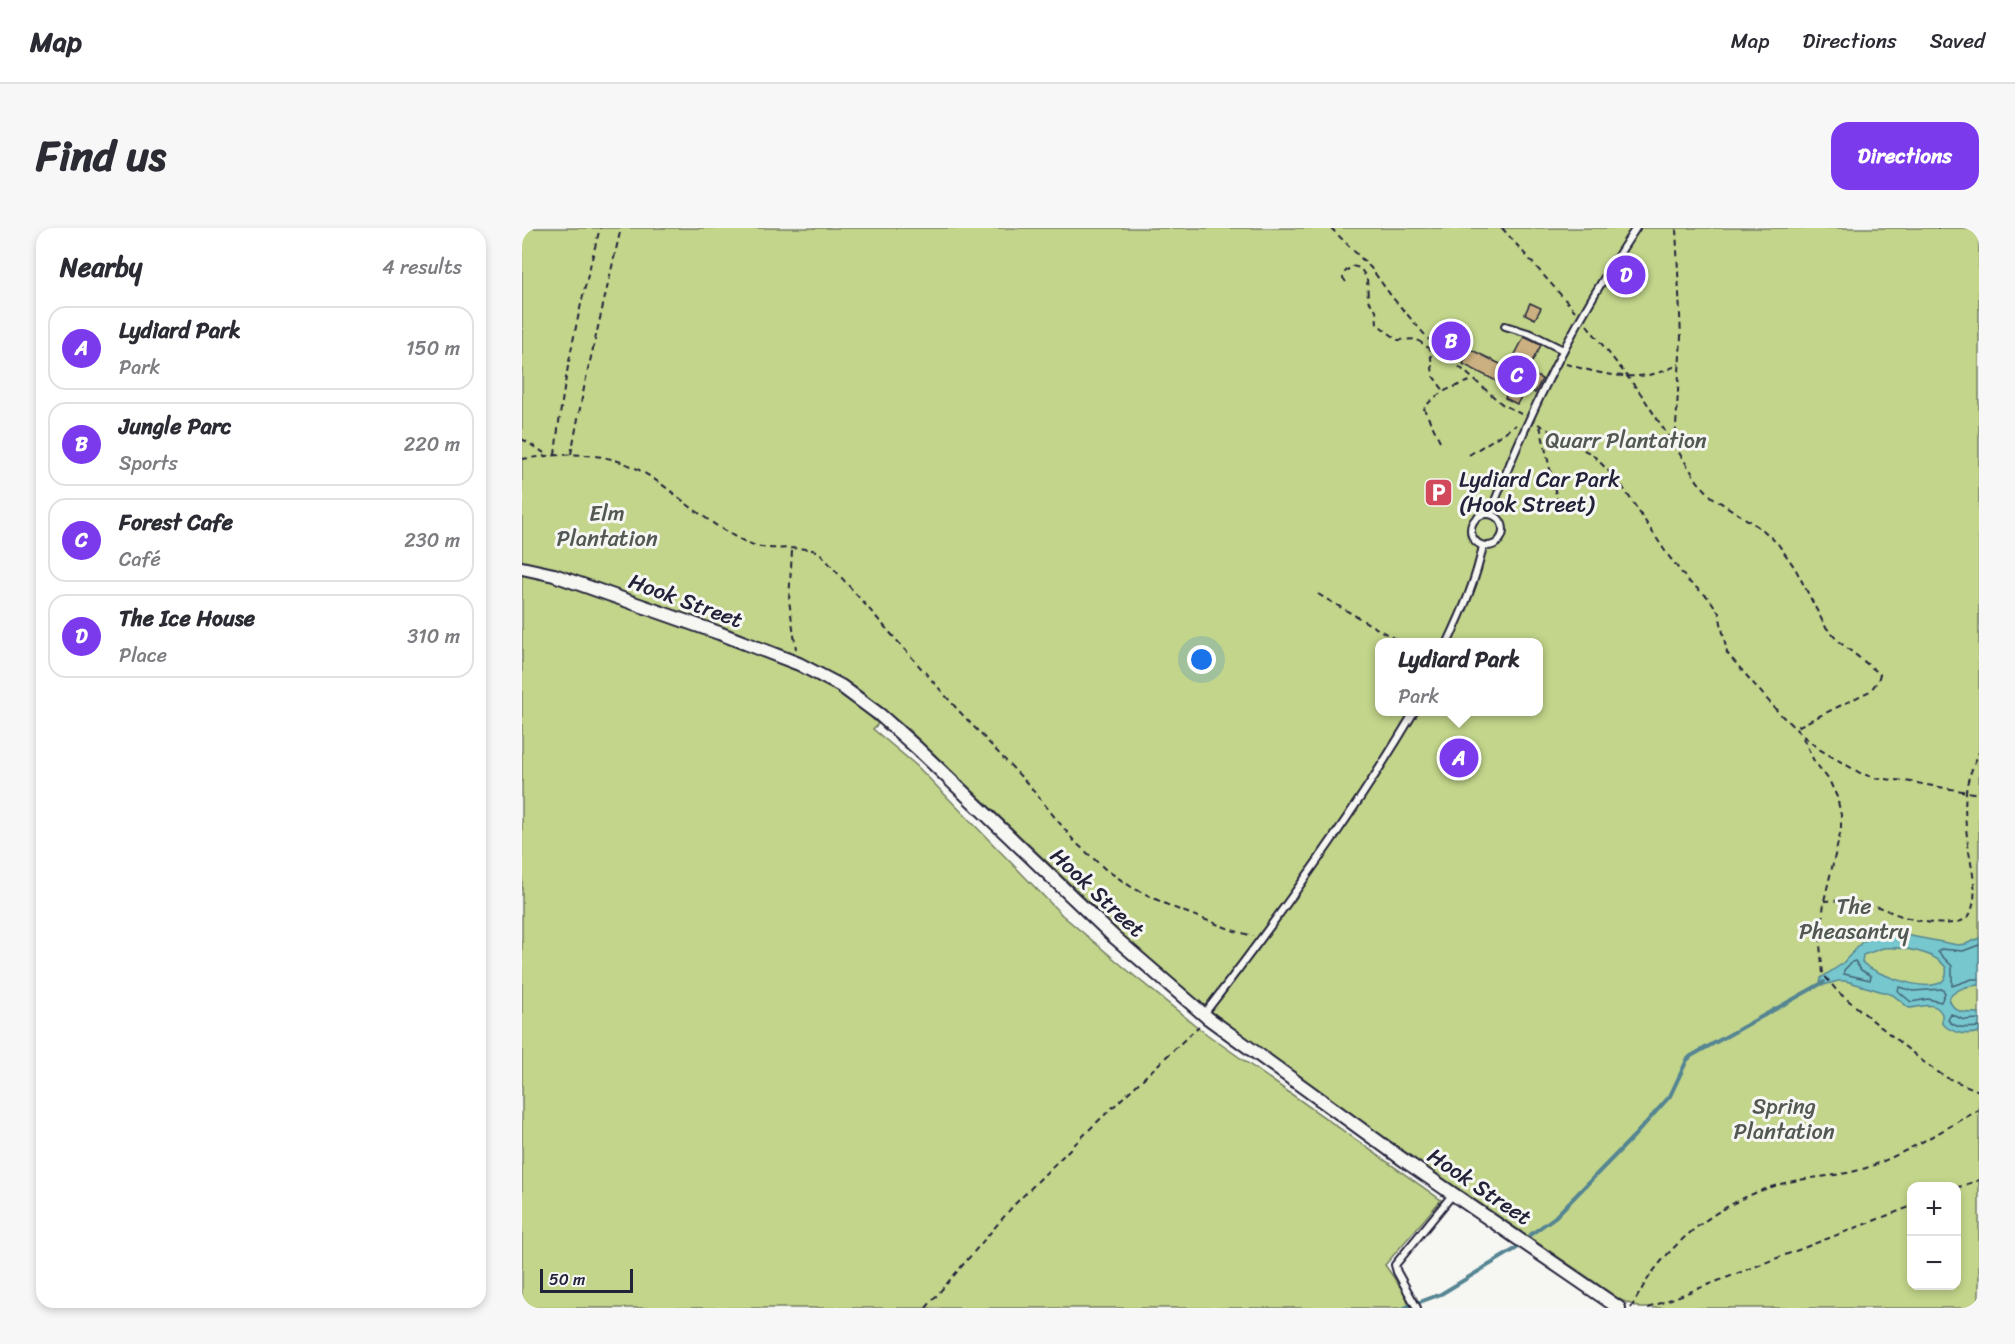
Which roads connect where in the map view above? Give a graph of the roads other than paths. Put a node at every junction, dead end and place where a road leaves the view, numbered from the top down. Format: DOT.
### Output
graph roads {
  1 [pos="1636,228"];
  2 [pos="1505,326"];
  3 [pos="1563,350"];
  4 [pos="1490,514"];
  5 [pos="1483,546"];
  6 [pos="522,568"];
  7 [pos="1450,638"];
  8 [pos="1411,716"];
  9 [pos="1206,1016"];
  10 [pos="1453,1194"];
  11 [pos="1416,1306"];
  12 [pos="1619,1308"];
  1 -- 3 [label="lane"];
  2 -- 3 [label="lane"];
  3 -- 4 [label="lane"];
  4 -- 5 [label="lane"];
  4 -- 5 [label="lane"];
  5 -- 7 [label="lane"];
  6 -- 9 [label="street, Hook Street"];
  8 -- 9 [label="lane"];
  9 -- 10 [label="street, Hook Street"];
  10 -- 11 [label="lane"];
  10 -- 12 [label="street, Hook Street"];
}
